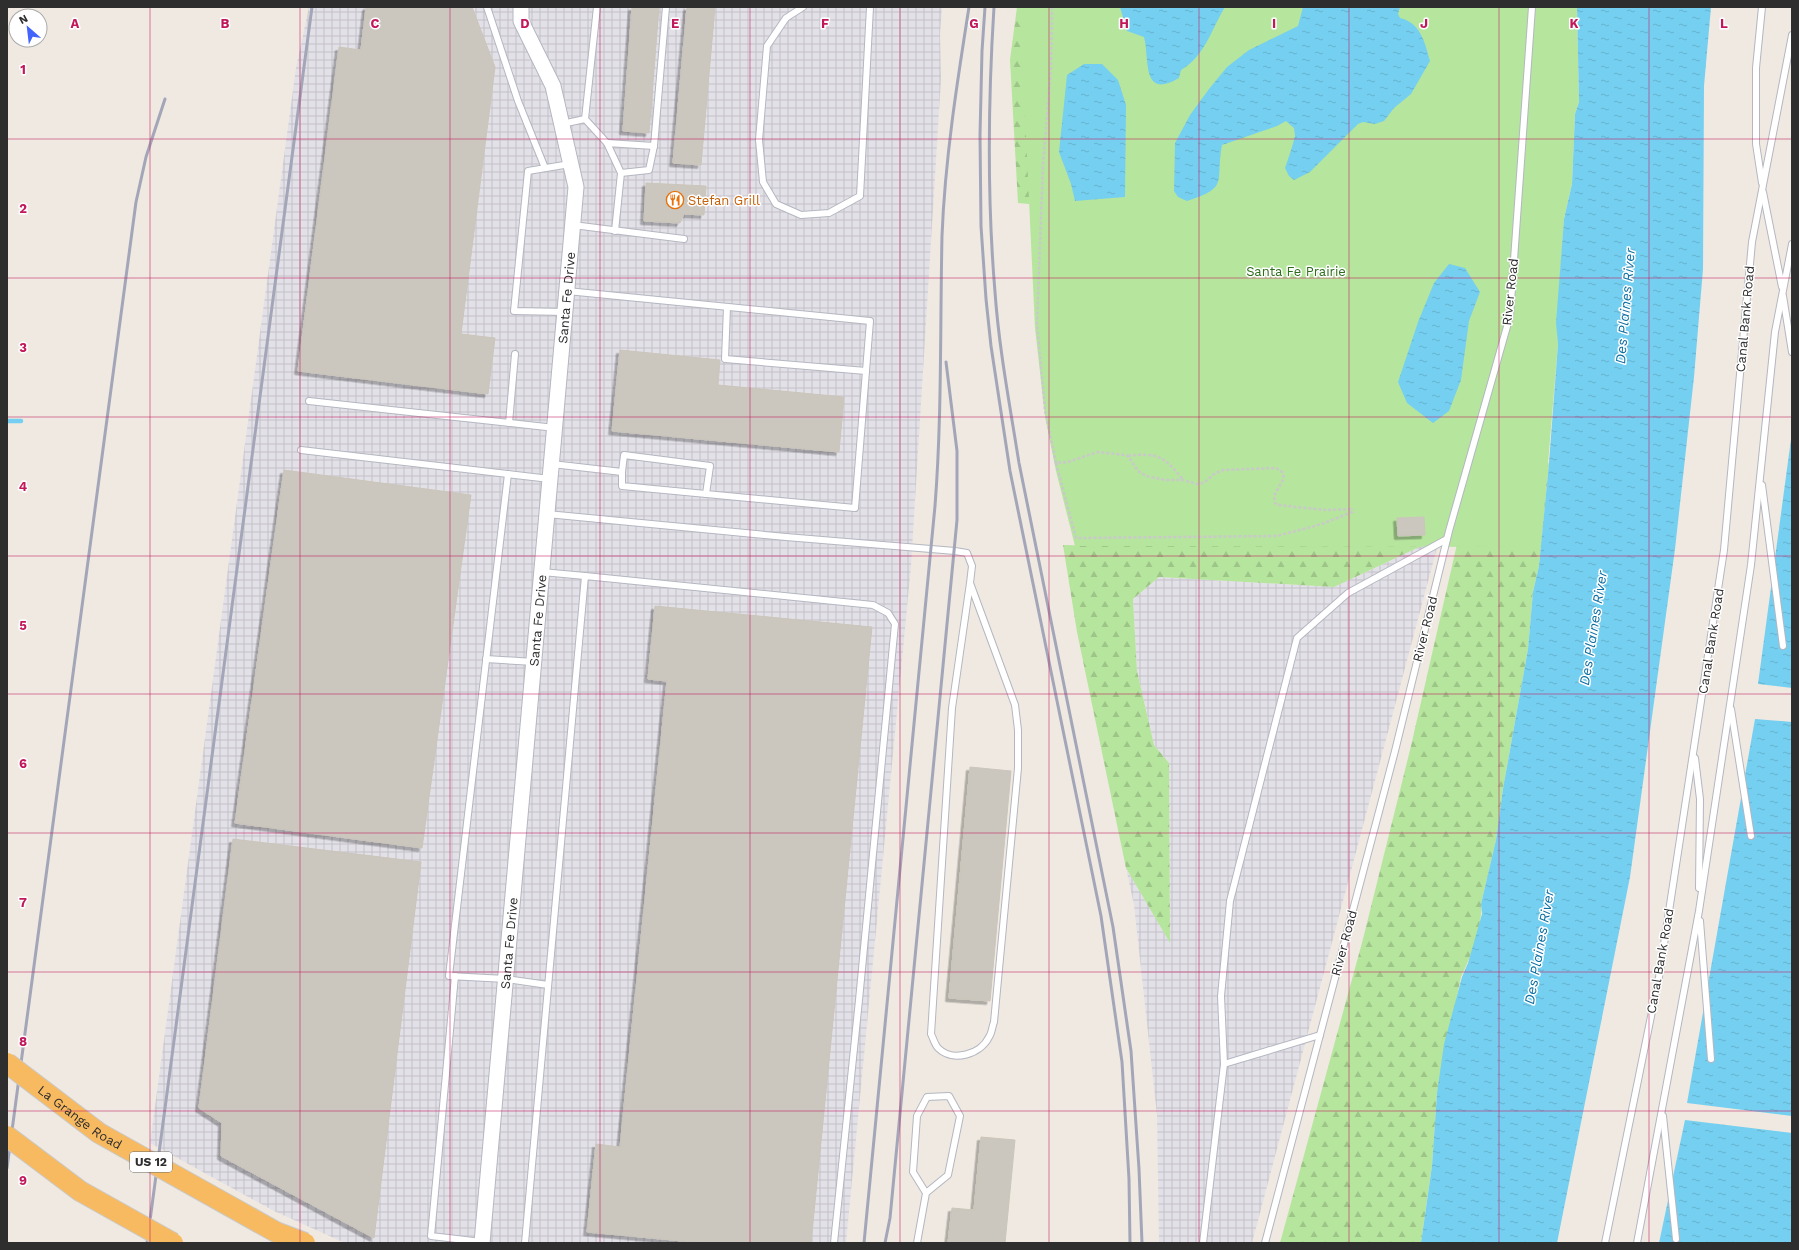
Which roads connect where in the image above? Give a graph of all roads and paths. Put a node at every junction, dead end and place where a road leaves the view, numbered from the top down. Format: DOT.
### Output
graph roads {
  1 [pos="487,7"];
  2 [pos="521,7"];
  3 [pos="597,7"];
  4 [pos="666,7"];
  5 [pos="803,7"];
  6 [pos="870,7"];
  7 [pos="1052,7"];
  8 [pos="1532,7"];
  9 [pos="1762,7"];
  10 [pos="1792,35"];
  11 [pos="585,119"];
  12 [pos="562,124"];
  13 [pos="607,143"];
  14 [pos="654,146"];
  15 [pos="571,164"];
  16 [pos="545,168"];
  17 [pos="621,173"];
  18 [pos="1762,189"];
  19 [pos="573,225"];
  20 [pos="615,231"];
  21 [pos="684,239"];
  22 [pos="1792,244"];
  23 [pos="567,291"];
  24 [pos="1783,291"];
  25 [pos="727,307"];
  26 [pos="565,312"];
  27 [pos="1792,352"];
  28 [pos="515,354"];
  29 [pos="866,371"];
  30 [pos="309,401"];
  31 [pos="509,423"];
  32 [pos="555,428"];
  33 [pos="301,450"];
  34 [pos="1128,456"];
  35 [pos="1056,463"];
  36 [pos="552,464"];
  37 [pos="622,472"];
  38 [pos="508,474"];
  39 [pos="1760,474"];
  40 [pos="550,479"];
  41 [pos="1183,480"];
  42 [pos="706,494"];
  43 [pos="547,514"];
  44 [pos="1447,539"];
  45 [pos="542,572"];
  46 [pos="585,576"];
  47 [pos="970,583"];
  48 [pos="1783,646"];
  49 [pos="486,659"];
  50 [pos="534,662"];
  51 [pos="1730,704"];
  52 [pos="1694,750"];
  53 [pos="1751,836"];
  54 [pos="1699,911"];
  55 [pos="456,976"];
  56 [pos="506,979"];
  57 [pos="548,985"];
  58 [pos="1320,1035"];
  59 [pos="1711,1059"];
  60 [pos="7,1064"];
  61 [pos="1224,1064"];
  62 [pos="1662,1109"];
  63 [pos="7,1136"];
  64 [pos="926,1193"];
  65 [pos="1676,1239"];
  66 [pos="482,1242"];
  67 [pos="173,1243"];
  68 [pos="305,1243"];
  69 [pos="525,1243"];
  70 [pos="834,1243"];
  71 [pos="917,1243"];
  72 [pos="1203,1243"];
  73 [pos="1265,1243"];
  74 [pos="1605,1243"];
  75 [pos="1637,1243"];
  1 -- 16 [label="lane"];
  2 -- 12 [label="street, Santa Fe Drive"];
  3 -- 11 [label="lane"];
  4 -- 14 [label="lane"];
  5 -- 6 [label="lane"];
  7 -- 35 [label="path"];
  8 -- 44 [label="lane, River Road"];
  9 -- 18 [label="lane"];
  10 -- 18 [label="lane, Canal Bank Road"];
  11 -- 12 [label="lane"];
  11 -- 13 [label="lane"];
  12 -- 15 [label="street, Santa Fe Drive"];
  13 -- 14 [label="lane"];
  13 -- 17 [label="lane"];
  14 -- 17 [label="lane"];
  15 -- 16 [label="lane"];
  15 -- 19 [label="street, Santa Fe Drive"];
  16 -- 26 [label="lane"];
  17 -- 20 [label="lane"];
  18 -- 24 [label="lane"];
  18 -- 52 [label="lane, Canal Bank Road"];
  19 -- 20 [label="lane"];
  19 -- 23 [label="street, Santa Fe Drive"];
  20 -- 21 [label="lane"];
  22 -- 24 [label="lane"];
  23 -- 25 [label="lane"];
  23 -- 26 [label="street, Santa Fe Drive"];
  24 -- 27 [label="lane"];
  24 -- 39 [label="lane"];
  25 -- 29 [label="lane"];
  25 -- 29 [label="lane"];
  26 -- 32 [label="street, Santa Fe Drive"];
  28 -- 31 [label="lane"];
  29 -- 42 [label="lane"];
  30 -- 31 [label="lane"];
  31 -- 32 [label="lane"];
  32 -- 36 [label="street, Santa Fe Drive"];
  33 -- 38 [label="lane"];
  34 -- 35 [label="path"];
  34 -- 41 [label="path"];
  34 -- 41 [label="path"];
  35 -- 41 [label="path"];
  36 -- 37 [label="lane"];
  36 -- 40 [label="street, Santa Fe Drive"];
  37 -- 42 [label="lane"];
  37 -- 42 [label="lane"];
  38 -- 40 [label="lane"];
  38 -- 49 [label="lane"];
  39 -- 48 [label="lane"];
  39 -- 51 [label="lane"];
  40 -- 43 [label="street, Santa Fe Drive"];
  43 -- 45 [label="street, Santa Fe Drive"];
  43 -- 47 [label="lane"];
  44 -- 58 [label="lane, River Road"];
  44 -- 61 [label="lane"];
  45 -- 46 [label="lane"];
  45 -- 50 [label="street, Santa Fe Drive"];
  46 -- 57 [label="lane"];
  46 -- 70 [label="lane"];
  47 -- 47 [label="lane"];
  49 -- 50 [label="lane"];
  49 -- 55 [label="lane"];
  50 -- 56 [label="street, Santa Fe Drive"];
  51 -- 53 [label="lane"];
  51 -- 54 [label="lane"];
  52 -- 54 [label="lane"];
  52 -- 74 [label="lane, Canal Bank Road"];
  54 -- 59 [label="lane"];
  54 -- 62 [label="lane"];
  55 -- 56 [label="lane"];
  55 -- 66 [label="lane"];
  56 -- 57 [label="lane"];
  56 -- 66 [label="street, Santa Fe Drive"];
  57 -- 69 [label="lane"];
  58 -- 61 [label="lane"];
  58 -- 73 [label="lane, River Road"];
  60 -- 68 [label="highway, La Grange Road / US 12, bridge"];
  61 -- 72 [label="lane"];
  62 -- 65 [label="lane"];
  62 -- 75 [label="lane"];
  63 -- 67 [label="highway, bridge"];
  64 -- 64 [label="lane"];
  64 -- 71 [label="lane"];
}
